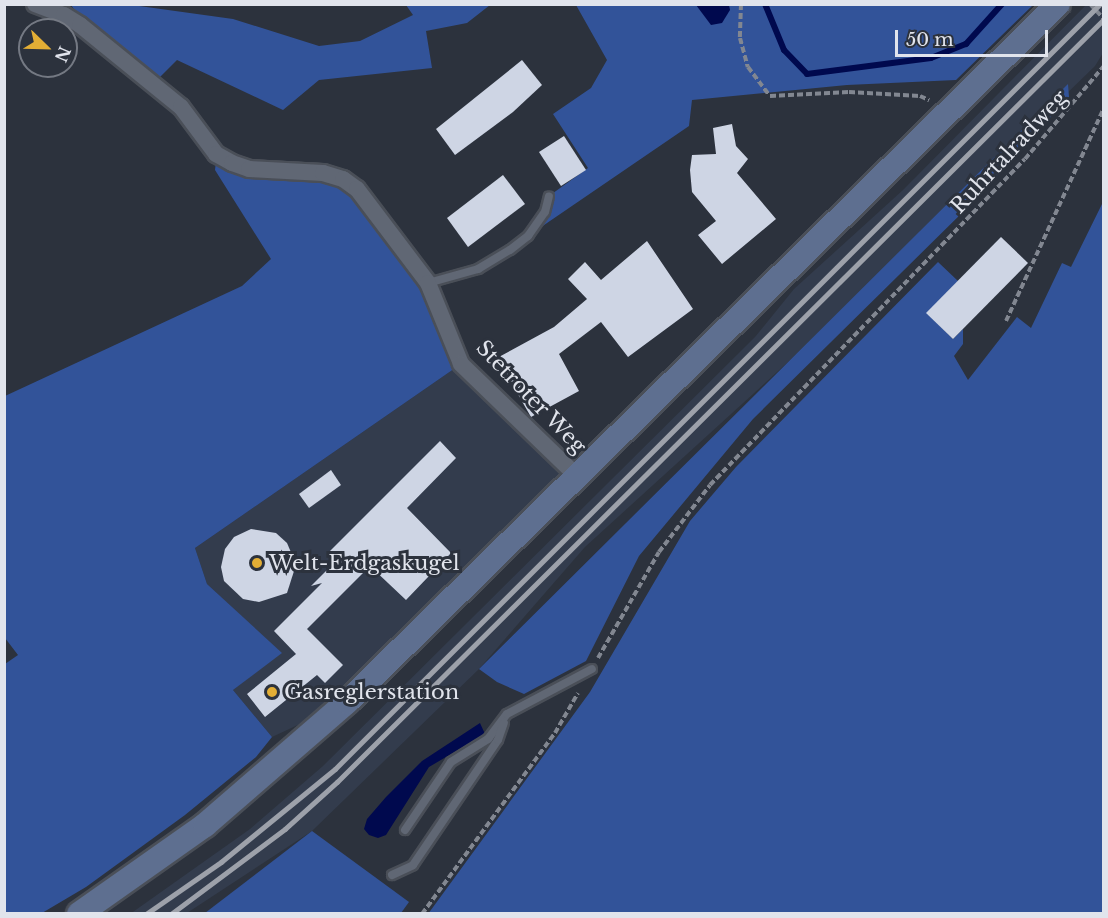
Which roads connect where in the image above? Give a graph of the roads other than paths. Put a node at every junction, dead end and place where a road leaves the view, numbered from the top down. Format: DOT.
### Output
graph roads {
  1 [pos="35,4"];
  2 [pos="1058,4"];
  3 [pos="549,196"];
  4 [pos="428,283"];
  5 [pos="577,476"];
  6 [pos="592,669"];
  7 [pos="507,714"];
  8 [pos="405,830"];
  9 [pos="392,875"];
  10 [pos="79,914"];
  1 -- 4 [label="street, Stetroter Weg"];
  2 -- 5 [label="main road"];
  3 -- 4 [label="lane"];
  4 -- 5 [label="street, Stetroter Weg"];
  5 -- 10 [label="main road"];
  6 -- 7 [label="lane"];
  7 -- 8 [label="lane"];
  7 -- 9 [label="lane"];
}
